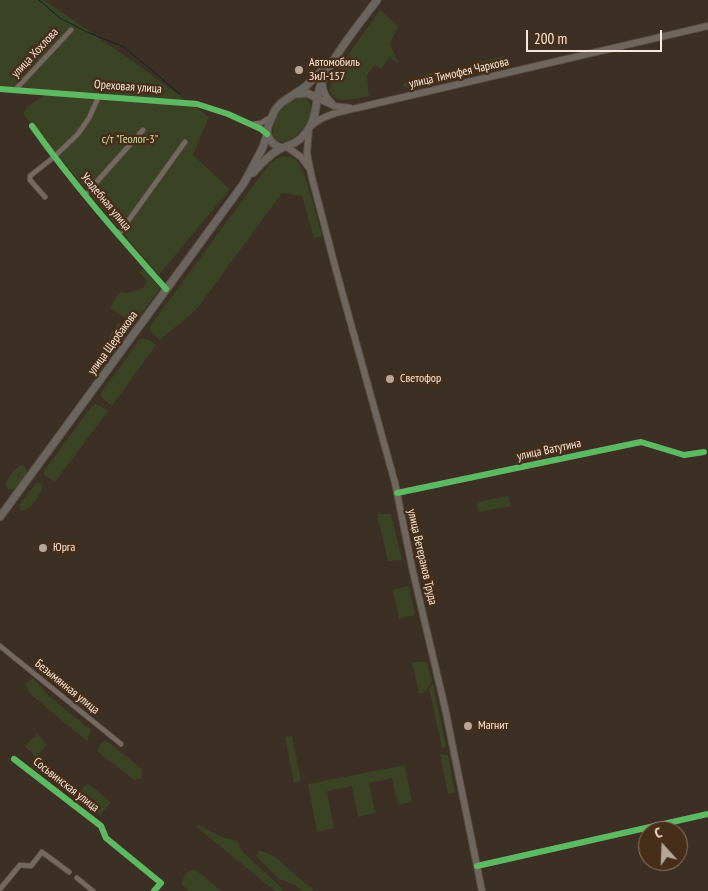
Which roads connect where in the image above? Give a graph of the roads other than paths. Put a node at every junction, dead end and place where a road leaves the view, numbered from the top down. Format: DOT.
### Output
graph roads {
  1 [pos="377,0"];
  2 [pos="708,26"];
  3 [pos="71,30"];
  4 [pos="332,61"];
  5 [pos="322,81"];
  6 [pos="0,89"];
  7 [pos="15,90"];
  8 [pos="295,94"];
  9 [pos="99,96"];
  10 [pos="317,98"];
  11 [pos="334,106"];
  12 [pos="361,107"];
  13 [pos="271,117"];
  14 [pos="251,124"];
  15 [pos="32,126"];
  16 [pos="310,128"];
  17 [pos="142,130"];
  18 [pos="267,134"];
  19 [pos="185,142"];
  20 [pos="285,148"];
  21 [pos="54,158"];
  22 [pos="311,174"];
  23 [pos="244,183"];
  24 [pos="85,195"];
  25 [pos="45,197"];
  26 [pos="118,235"];
  27 [pos="166,289"];
  28 [pos="704,452"];
  29 [pos="397,493"];
  30 [pos="0,517"];
  31 [pos="0,646"];
  32 [pos="121,744"];
  33 [pos="14,758"];
  34 [pos="708,814"];
  35 [pos="477,866"];
  36 [pos="69,872"];
  37 [pos="77,878"];
  38 [pos="0,889"];
  39 [pos="93,891"];
  40 [pos="154,891"];
  41 [pos="482,891"];
  1 -- 4 [label="main road"];
  2 -- 12 [label="main road, улица Тимофея Чаркова"];
  3 -- 7 [label="street, улица Хохлова"];
  4 -- 5 [label="main road"];
  4 -- 8 [label="main road"];
  5 -- 10 [label="main road"];
  5 -- 11 [label="main road"];
  6 -- 7 [label="street, Ореховая улица"];
  7 -- 9 [label="street, Ореховая улица"];
  8 -- 10 [label="main road"];
  8 -- 13 [label="main road"];
  9 -- 14 [label="street, Ореховая улица"];
  9 -- 21 [label="street"];
  10 -- 11 [label="main road"];
  10 -- 16 [label="main road"];
  11 -- 12 [label="main road"];
  12 -- 16 [label="main road"];
  13 -- 14 [label="street"];
  13 -- 18 [label="main road"];
  14 -- 18 [label="street, Ореховая улица"];
  15 -- 21 [label="street, Усадебная улица"];
  16 -- 20 [label="main road"];
  16 -- 22 [label="main road"];
  17 -- 24 [label="street"];
  18 -- 20 [label="main road"];
  18 -- 23 [label="main road"];
  19 -- 26 [label="street"];
  20 -- 22 [label="main road"];
  20 -- 23 [label="main road"];
  21 -- 24 [label="street, Усадебная улица"];
  21 -- 25 [label="street"];
  22 -- 29 [label="main road, улица Ветеранов Труда"];
  23 -- 27 [label="main road, улица Щербакова"];
  24 -- 26 [label="street, Усадебная улица"];
  26 -- 27 [label="street, Усадебная улица"];
  27 -- 30 [label="main road, улица Щербакова"];
  28 -- 29 [label="street, улица Ватутина"];
  29 -- 35 [label="main road, улица Ветеранов Труда"];
  31 -- 32 [label="street, Безымянная улица"];
  33 -- 40 [label="street, Сосьвинская улица"];
  34 -- 35 [label="street"];
  35 -- 41 [label="main road, улица Ветеранов Труда"];
  36 -- 38 [label="street"];
  37 -- 39 [label="street"];
}
